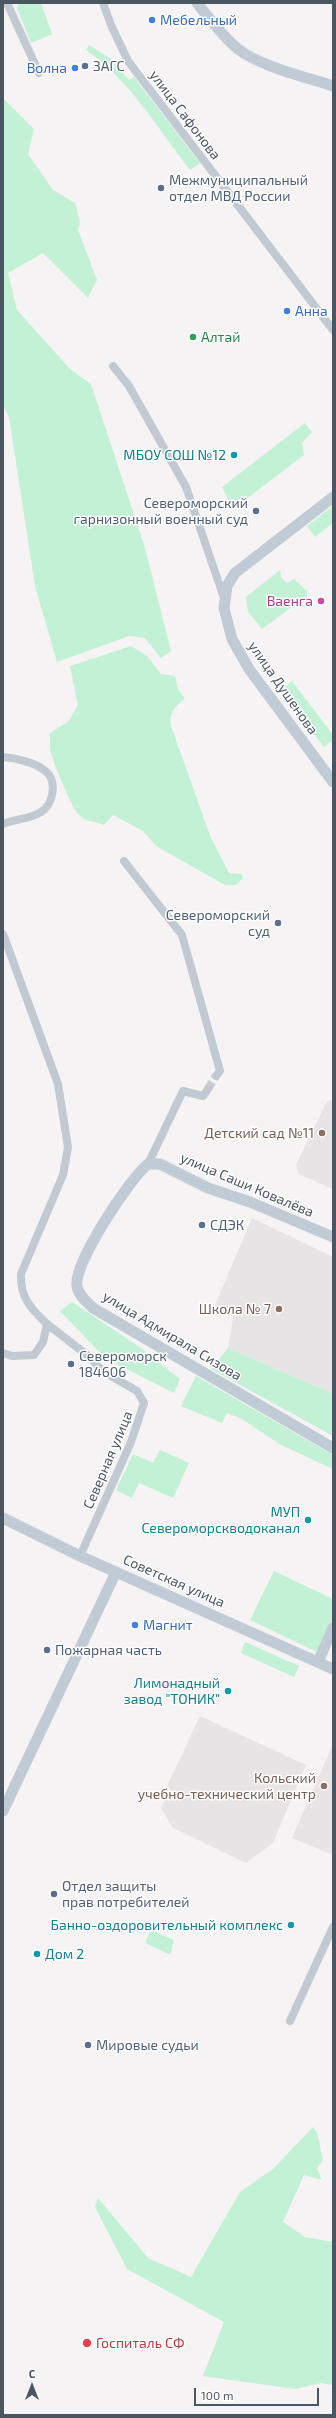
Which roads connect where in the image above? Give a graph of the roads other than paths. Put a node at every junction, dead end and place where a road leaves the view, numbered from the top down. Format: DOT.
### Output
graph roads {
  1 [pos="103,3"];
  2 [pos="197,3"];
  3 [pos="8,4"];
  4 [pos="39,73"];
  5 [pos="333,86"];
  6 [pos="333,330"];
  7 [pos="113,366"];
  8 [pos="333,497"];
  9 [pos="225,599"];
  10 [pos="3,757"];
  11 [pos="333,782"];
  12 [pos="3,824"];
  13 [pos="124,861"];
  14 [pos="3,934"];
  15 [pos="216,1076"];
  16 [pos="208,1089"];
  17 [pos="148,1164"];
  18 [pos="333,1238"];
  19 [pos="47,1324"];
  20 [pos="3,1353"];
  21 [pos="333,1448"];
  22 [pos="3,1518"];
  23 [pos="80,1556"];
  24 [pos="116,1572"];
  25 [pos="333,1628"];
  26 [pos="318,1662"];
  27 [pos="333,1669"];
  28 [pos="3,1811"];
  29 [pos="333,1927"];
  30 [pos="290,2021"];
  1 -- 6 [label="street, улица Сафонова"];
  2 -- 5 [label="street"];
  3 -- 4 [label="street"];
  7 -- 9 [label="street, улица Душенова"];
  8 -- 9 [label="street"];
  9 -- 11 [label="street, улица Душенова"];
  10 -- 12 [label="street"];
  13 -- 15 [label="street"];
  14 -- 19 [label="street"];
  16 -- 17 [label="street, улица Адмирала Сизова"];
  17 -- 18 [label="street, улица Саши Ковалёва"];
  17 -- 21 [label="street, улица Адмирала Сизова"];
  19 -- 20 [label="street"];
  19 -- 23 [label="street, Северная улица"];
  22 -- 23 [label="street, Советская улица"];
  23 -- 24 [label="street, Советская улица"];
  24 -- 26 [label="street, Советская улица"];
  24 -- 28 [label="street"];
  25 -- 26 [label="street"];
  26 -- 27 [label="street, Советская улица"];
  29 -- 30 [label="street"];
}
